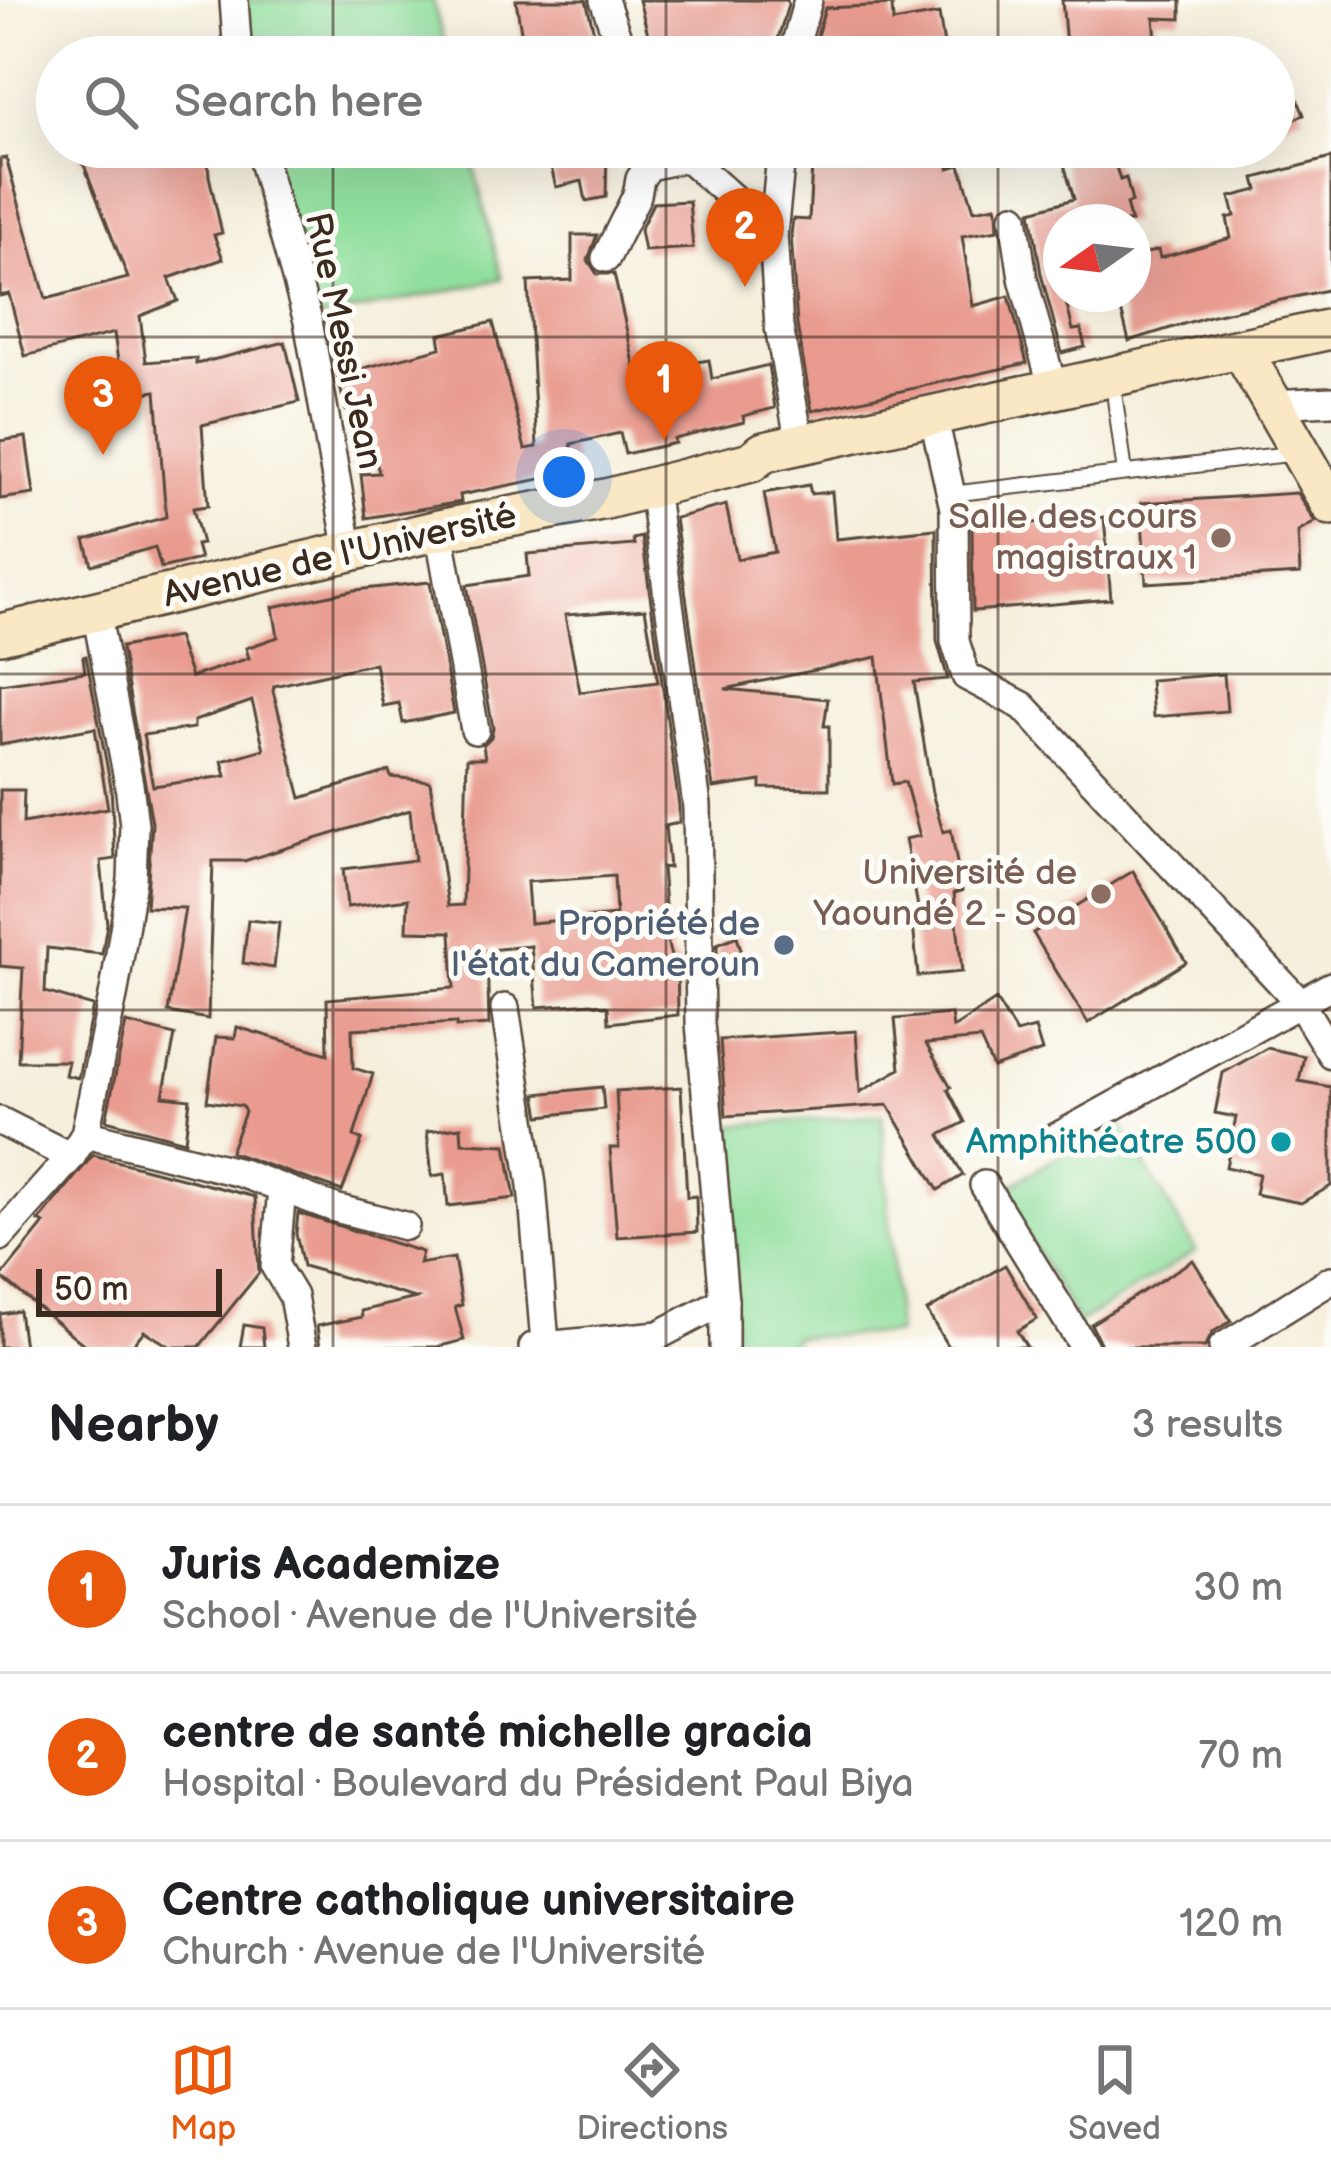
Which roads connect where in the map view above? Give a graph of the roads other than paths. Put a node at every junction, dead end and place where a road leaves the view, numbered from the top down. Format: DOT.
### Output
graph roads {
  1 [pos="235,0"];
  2 [pos="604,0"];
  3 [pos="808,0"];
  4 [pos="237,36"];
  5 [pos="617,36"];
  6 [pos="798,36"];
  7 [pos="265,168"];
  8 [pos="648,168"];
  9 [pos="697,168"];
  10 [pos="780,168"];
  11 [pos="1014,217"];
  12 [pos="773,234"];
  13 [pos="606,258"];
  14 [pos="1331,329"];
  15 [pos="1331,351"];
  16 [pos="1255,374"];
  17 [pos="1053,389"];
  18 [pos="1115,399"];
  19 [pos="1331,400"];
  20 [pos="938,437"];
  21 [pos="800,445"];
  22 [pos="1300,452"];
  23 [pos="751,462"];
  24 [pos="1125,473"];
  25 [pos="653,488"];
  26 [pos="951,494"];
  27 [pos="1331,505"];
  28 [pos="439,530"];
  29 [pos="349,552"];
  30 [pos="96,612"];
  31 [pos="0,634"];
  32 [pos="475,730"];
  33 [pos="1331,986"];
  34 [pos="1300,1003"];
  35 [pos="505,1008"];
  36 [pos="1331,1054"];
  37 [pos="0,1121"];
  38 [pos="1057,1137"];
  39 [pos="78,1145"];
  40 [pos="984,1185"];
  41 [pos="282,1189"];
  42 [pos="405,1226"];
  43 [pos="0,1237"];
  44 [pos="1331,1280"];
  45 [pos="724,1300"];
  46 [pos="1264,1336"];
  47 [pos="539,1345"];
  48 [pos="302,1347"];
  49 [pos="724,1347"];
  50 [pos="1084,1347"];
  51 [pos="1223,1347"];
  1 -- 4 [label="street"];
  2 -- 5 [label="street"];
  3 -- 6 [label="street"];
  7 -- 29 [label="street, Rue Messi Jean"];
  8 -- 13 [label="street"];
  9 -- 12 [label="street"];
  10 -- 12 [label="street"];
  11 -- 17 [label="street"];
  12 -- 21 [label="street"];
  14 -- 16 [label="main road"];
  15 -- 16 [label="main road"];
  16 -- 17 [label="main road"];
  16 -- 18 [label="main road"];
  16 -- 19 [label="street"];
  16 -- 22 [label="main road"];
  17 -- 21 [label="main road"];
  18 -- 20 [label="main road"];
  18 -- 24 [label="lane"];
  20 -- 23 [label="main road"];
  20 -- 26 [label="street"];
  21 -- 23 [label="main road"];
  22 -- 24 [label="lane"];
  22 -- 27 [label="main road"];
  23 -- 25 [label="main road, Avenue de l'Université"];
  24 -- 26 [label="lane"];
  25 -- 28 [label="main road, Avenue de l'Université"];
  25 -- 45 [label="street"];
  26 -- 34 [label="street"];
  28 -- 29 [label="main road, Avenue de l'Université"];
  28 -- 32 [label="street"];
  29 -- 30 [label="main road, Avenue de l'Université"];
  30 -- 31 [label="main road, Avenue de l'Université"];
  30 -- 39 [label="street"];
  33 -- 34 [label="street"];
  34 -- 36 [label="street"];
  34 -- 38 [label="street"];
  35 -- 47 [label="street"];
  37 -- 39 [label="street"];
  39 -- 41 [label="street"];
  39 -- 43 [label="street"];
  40 -- 50 [label="street"];
  41 -- 42 [label="street"];
  41 -- 48 [label="street"];
  44 -- 46 [label="street"];
  45 -- 47 [label="street"];
  45 -- 49 [label="street"];
  46 -- 51 [label="street"];
}
